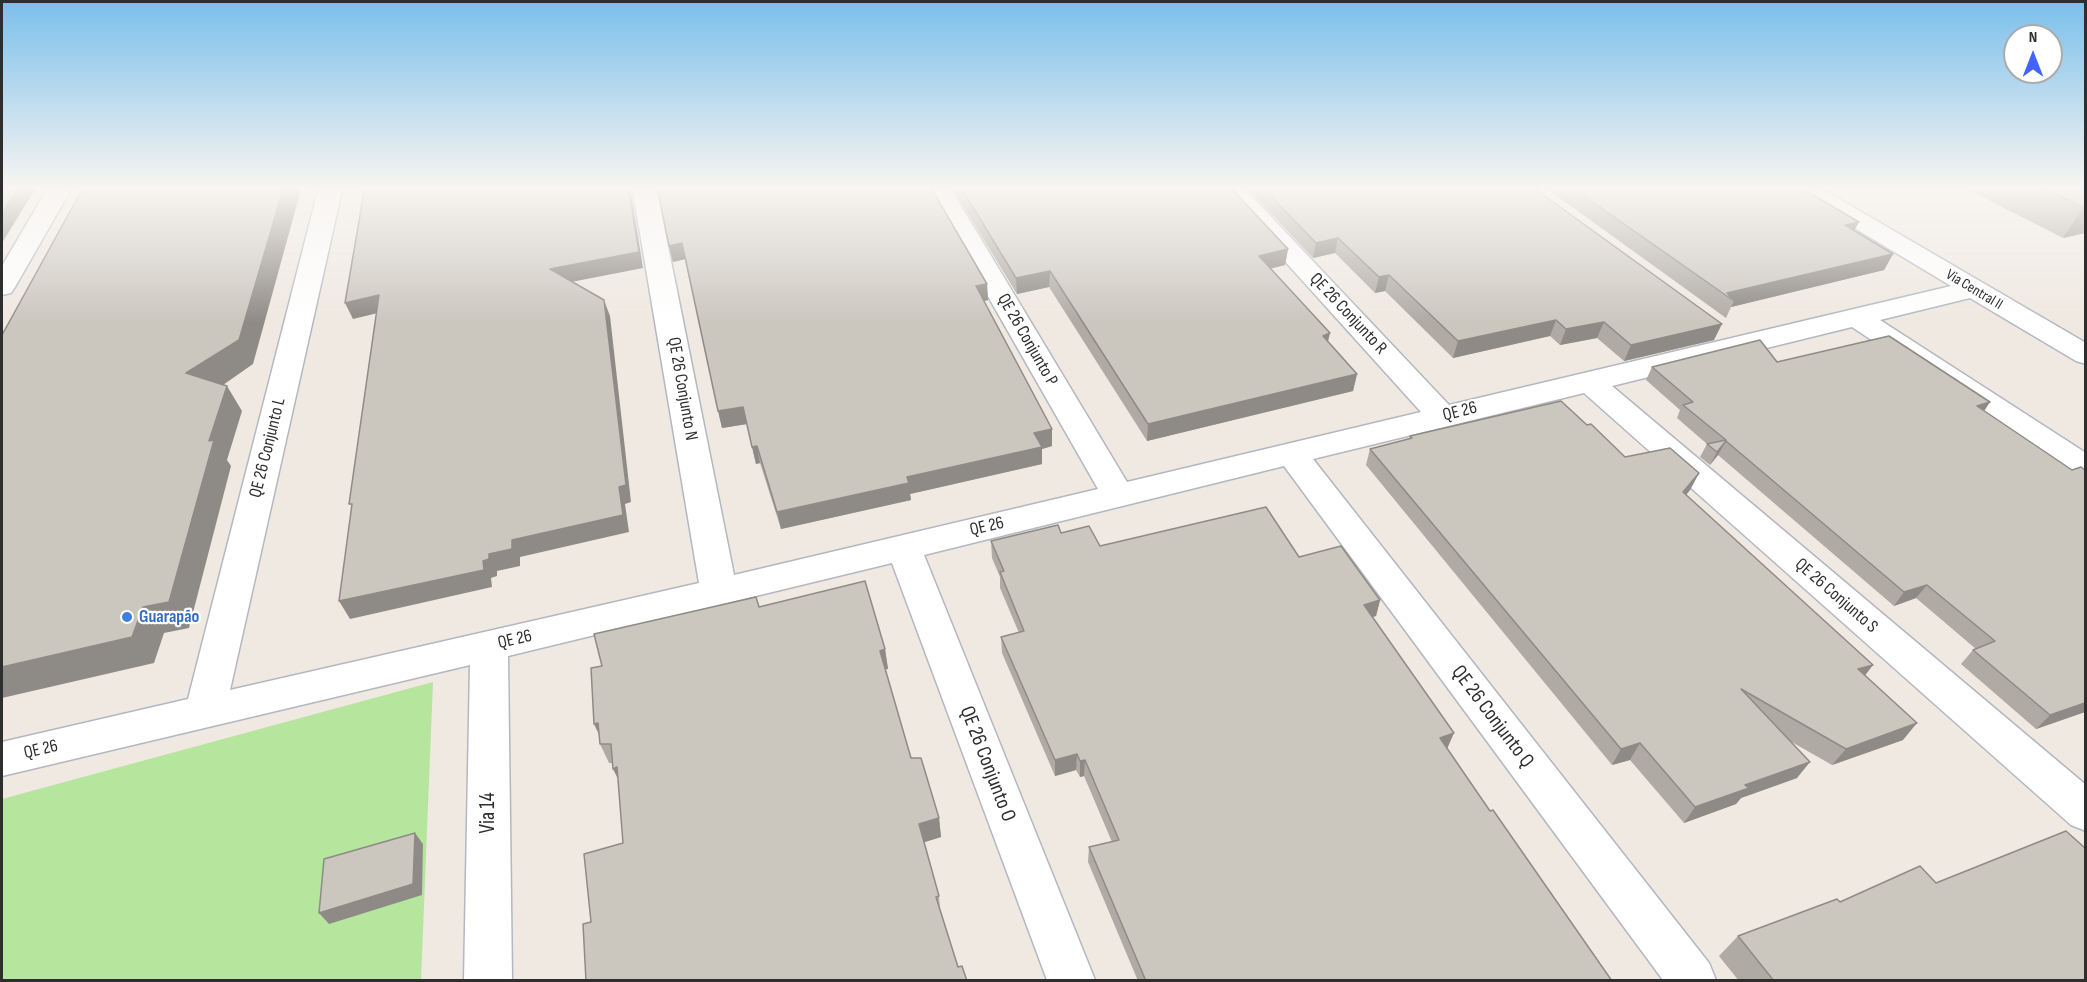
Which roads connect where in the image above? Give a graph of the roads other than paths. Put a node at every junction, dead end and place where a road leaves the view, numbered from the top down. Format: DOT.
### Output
graph roads {
  1 [pos="34,232"];
  2 [pos="320,232"];
  3 [pos="652,232"];
  4 [pos="964,232"];
  5 [pos="1271,232"];
  6 [pos="1877,232"];
  7 [pos="2,287"];
  8 [pos="1972,289"];
  9 [pos="1858,318"];
  10 [pos="1712,323"];
  11 [pos="1741,344"];
  12 [pos="2085,355"];
  13 [pos="1587,380"];
  14 [pos="1442,416"];
  15 [pos="1291,453"];
  16 [pos="2085,468"];
  17 [pos="1118,495"];
  18 [pos="903,546"];
  19 [pos="719,592"];
  20 [pos="489,646"];
  21 [pos="204,711"];
  22 [pos="2,759"];
  23 [pos="2085,812"];
  24 [pos="488,981"];
  25 [pos="1071,981"];
  26 [pos="1692,981"];
  1 -- 7 [label="street"];
  2 -- 21 [label="street, QE 26 Conjunto L"];
  3 -- 19 [label="street, QE 26 Conjunto N"];
  4 -- 17 [label="street, QE 26 Conjunto P"];
  5 -- 14 [label="street, QE 26 Conjunto R"];
  6 -- 8 [label="street, Via Central II"];
  8 -- 9 [label="street, QE 26"];
  8 -- 12 [label="street, Via Central II"];
  9 -- 11 [label="street, QE 26"];
  9 -- 16 [label="street"];
  10 -- 11 [label="street"];
  11 -- 13 [label="street, QE 26"];
  13 -- 14 [label="street, QE 26"];
  13 -- 23 [label="street, QE 26 Conjunto S"];
  14 -- 15 [label="street, QE 26"];
  15 -- 17 [label="street, QE 26"];
  15 -- 26 [label="street, QE 26 Conjunto Q"];
  17 -- 18 [label="street, QE 26"];
  18 -- 19 [label="street, QE 26"];
  18 -- 25 [label="street, QE 26 Conjunto O"];
  19 -- 20 [label="street, QE 26"];
  20 -- 21 [label="street, QE 26"];
  20 -- 24 [label="street, Via 14"];
  21 -- 22 [label="street, QE 26"];
}
